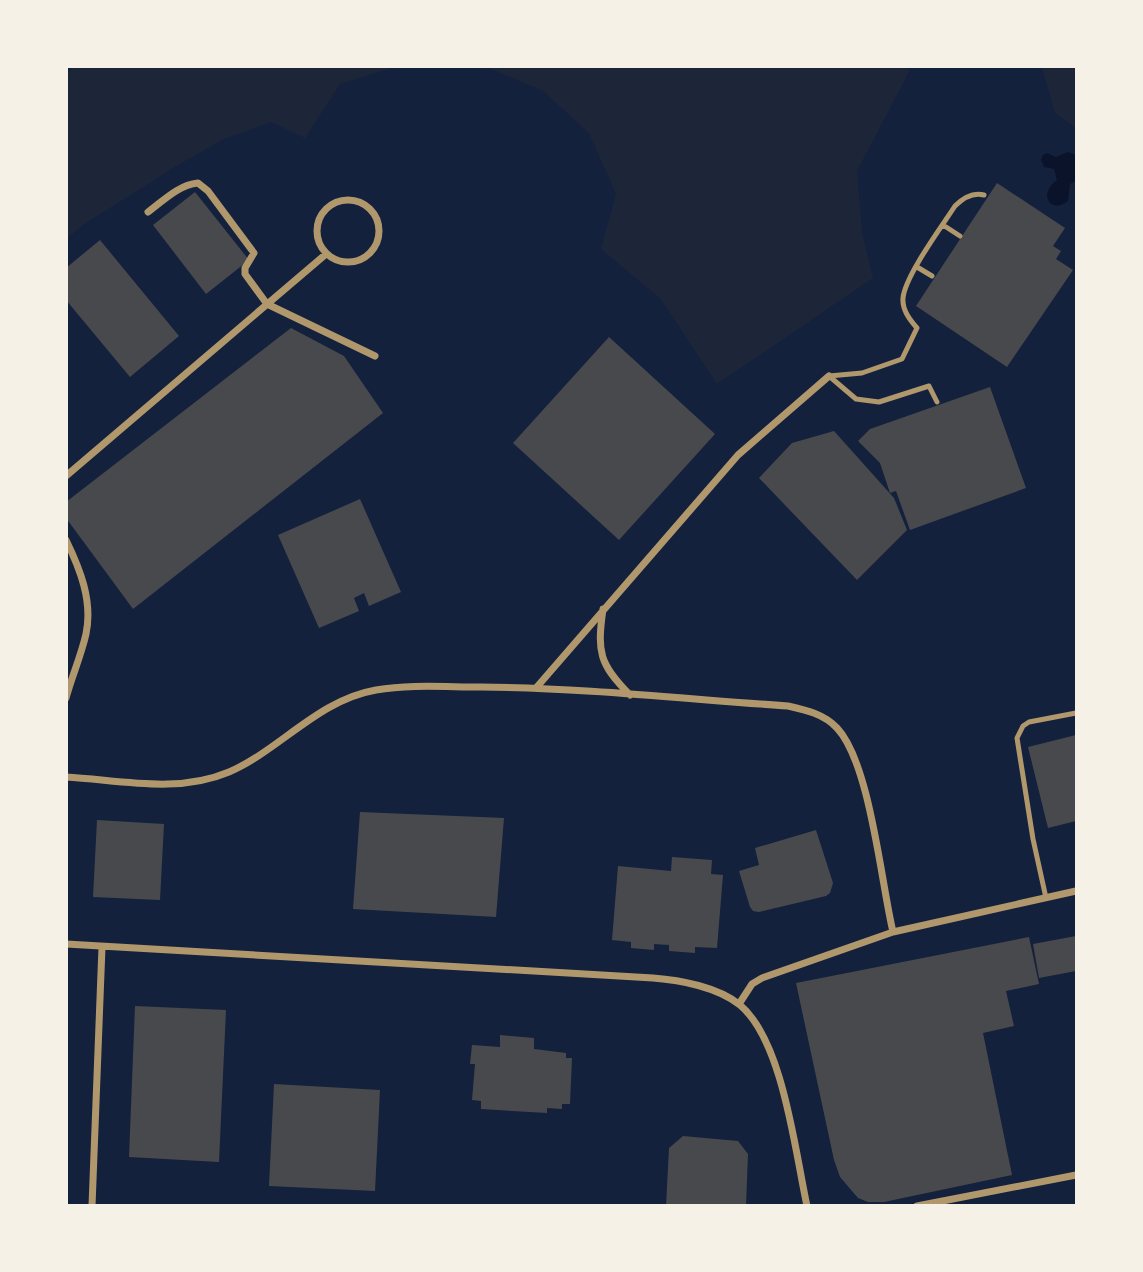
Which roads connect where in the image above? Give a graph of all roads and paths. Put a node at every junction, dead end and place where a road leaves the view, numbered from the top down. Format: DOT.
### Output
graph roads {
  1 [pos="984,195"];
  2 [pos="148,212"];
  3 [pos="943,225"];
  4 [pos="960,236"];
  5 [pos="326,254"];
  6 [pos="917,267"];
  7 [pos="932,276"];
  8 [pos="267,303"];
  9 [pos="375,356"];
  10 [pos="829,376"];
  11 [pos="937,401"];
  12 [pos="66,476"];
  13 [pos="66,540"];
  14 [pos="603,609"];
  15 [pos="536,688"];
  16 [pos="630,695"];
  17 [pos="66,698"];
  18 [pos="1076,713"];
  19 [pos="66,777"];
  20 [pos="1076,891"];
  21 [pos="1045,898"];
  22 [pos="892,932"];
  23 [pos="66,944"];
  24 [pos="102,947"];
  25 [pos="739,1004"];
  26 [pos="1076,1175"];
  27 [pos="92,1206"];
  28 [pos="807,1206"];
  29 [pos="917,1206"];
  1 -- 3 [label="lane"];
  2 -- 8 [label="street"];
  3 -- 4 [label="lane"];
  3 -- 6 [label="lane"];
  5 -- 5 [label="street"];
  5 -- 8 [label="street"];
  6 -- 7 [label="lane"];
  6 -- 10 [label="lane"];
  8 -- 9 [label="street"];
  8 -- 12 [label="street"];
  10 -- 11 [label="lane"];
  10 -- 14 [label="street"];
  13 -- 17 [label="street"];
  14 -- 15 [label="street"];
  14 -- 16 [label="street"];
  15 -- 16 [label="street"];
  15 -- 19 [label="street"];
  16 -- 22 [label="street"];
  18 -- 21 [label="lane"];
  20 -- 21 [label="street"];
  21 -- 22 [label="street"];
  22 -- 25 [label="street"];
  23 -- 24 [label="street"];
  24 -- 25 [label="street"];
  24 -- 27 [label="street"];
  25 -- 28 [label="street"];
  26 -- 29 [label="street"];
}
